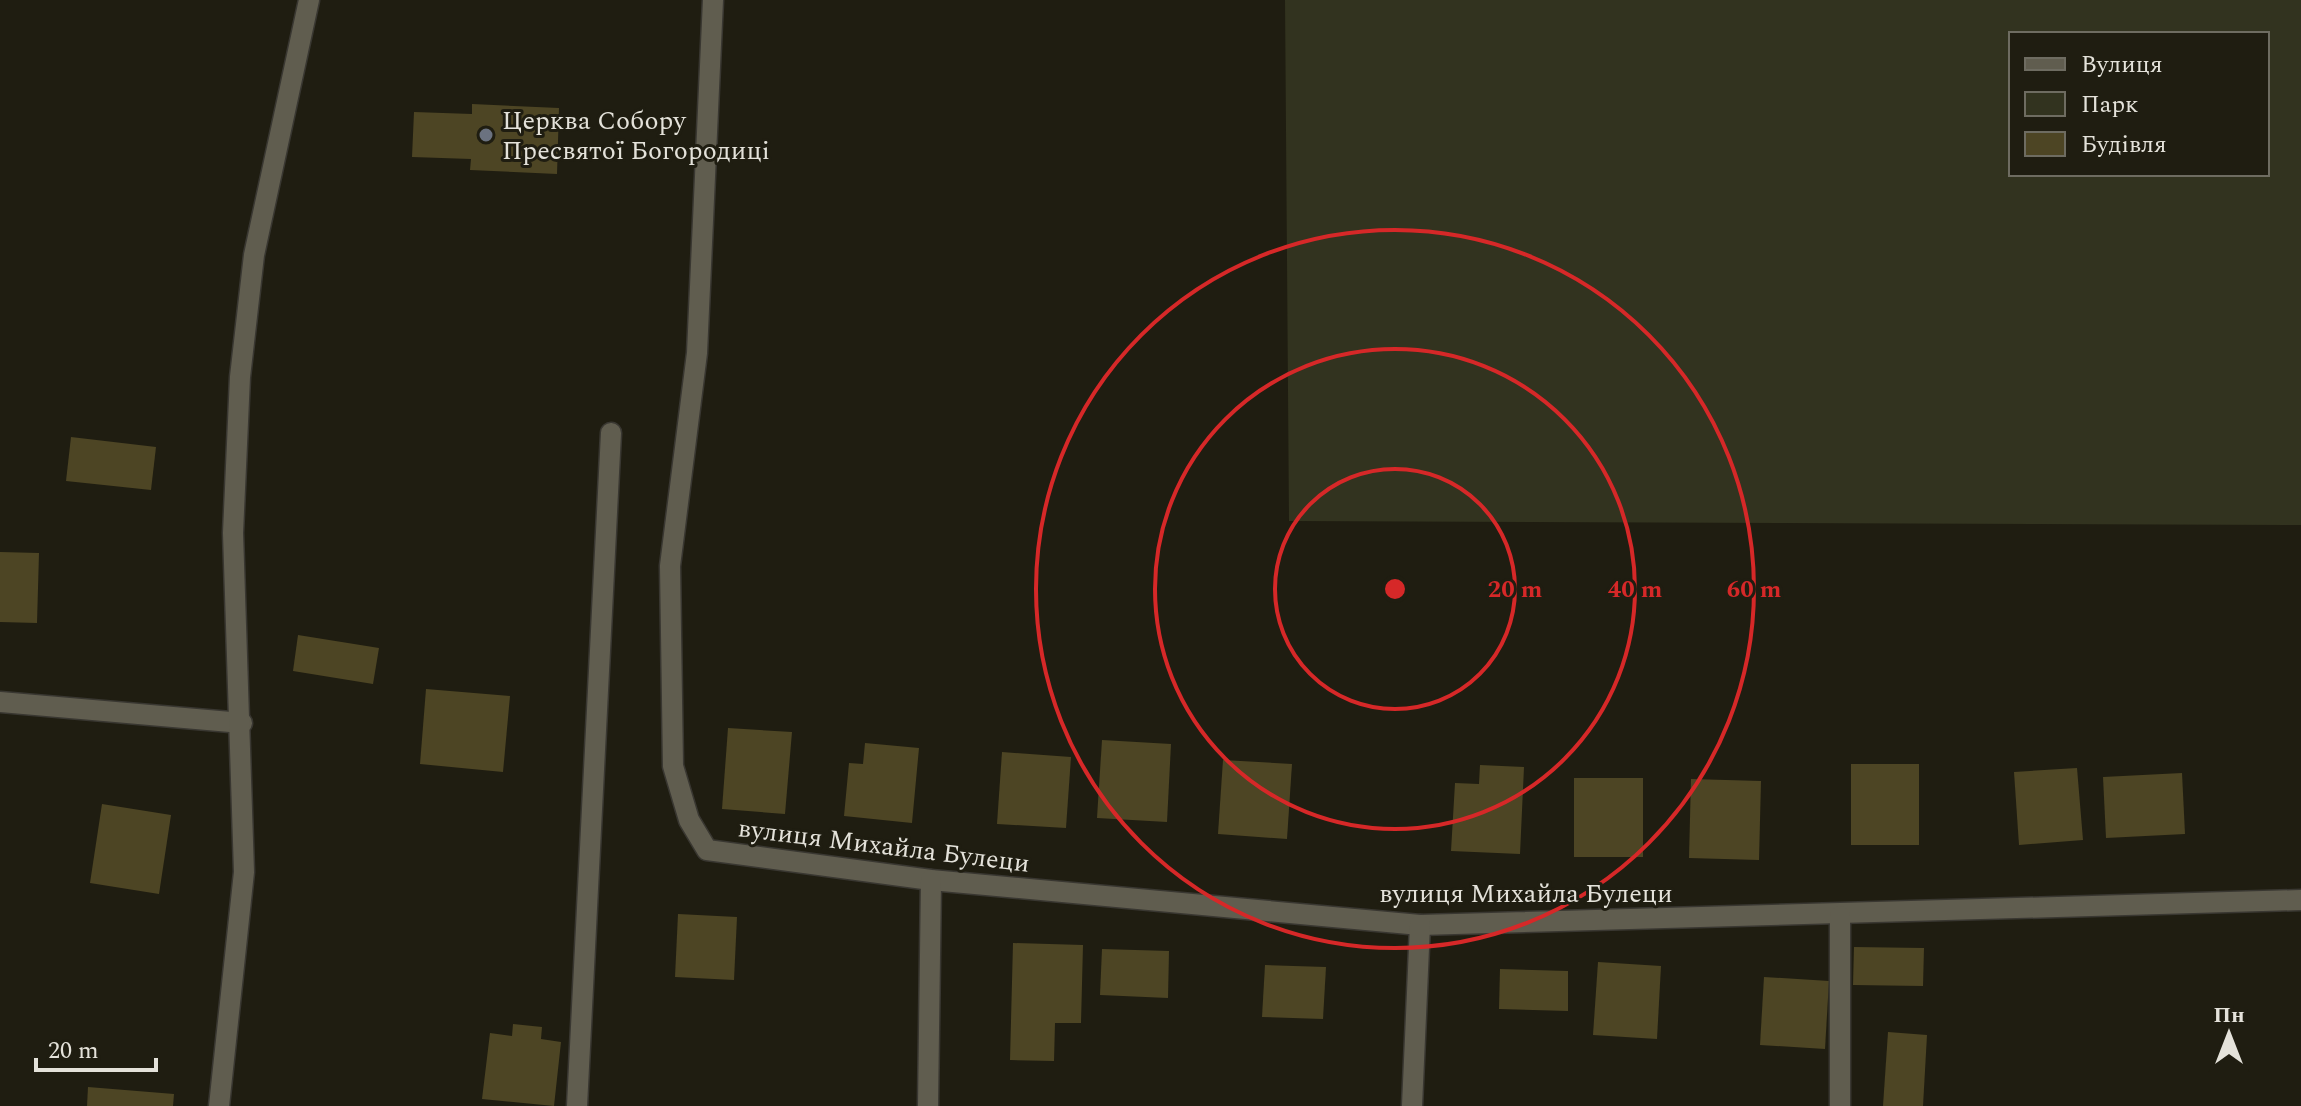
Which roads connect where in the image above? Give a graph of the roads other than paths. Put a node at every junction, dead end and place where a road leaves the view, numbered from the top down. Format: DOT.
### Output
graph roads {
  1 [pos="309,0"];
  2 [pos="713,0"];
  3 [pos="611,433"];
  4 [pos="0,702"];
  5 [pos="242,723"];
  6 [pos="931,880"];
  7 [pos="2301,900"];
  8 [pos="1840,916"];
  9 [pos="1420,925"];
  10 [pos="219,1106"];
  11 [pos="577,1106"];
  12 [pos="928,1106"];
  13 [pos="1412,1106"];
  14 [pos="1840,1106"];
  1 -- 5 [label="street"];
  2 -- 6 [label="street, вулиця Михайла Булеци"];
  3 -- 11 [label="street"];
  4 -- 5 [label="street"];
  5 -- 10 [label="street"];
  6 -- 9 [label="street, вулиця Михайла Булеци"];
  6 -- 12 [label="street"];
  7 -- 8 [label="street, вулиця Михайла Булеци"];
  8 -- 9 [label="street, вулиця Михайла Булеци"];
  8 -- 14 [label="street"];
  9 -- 13 [label="street"];
}
